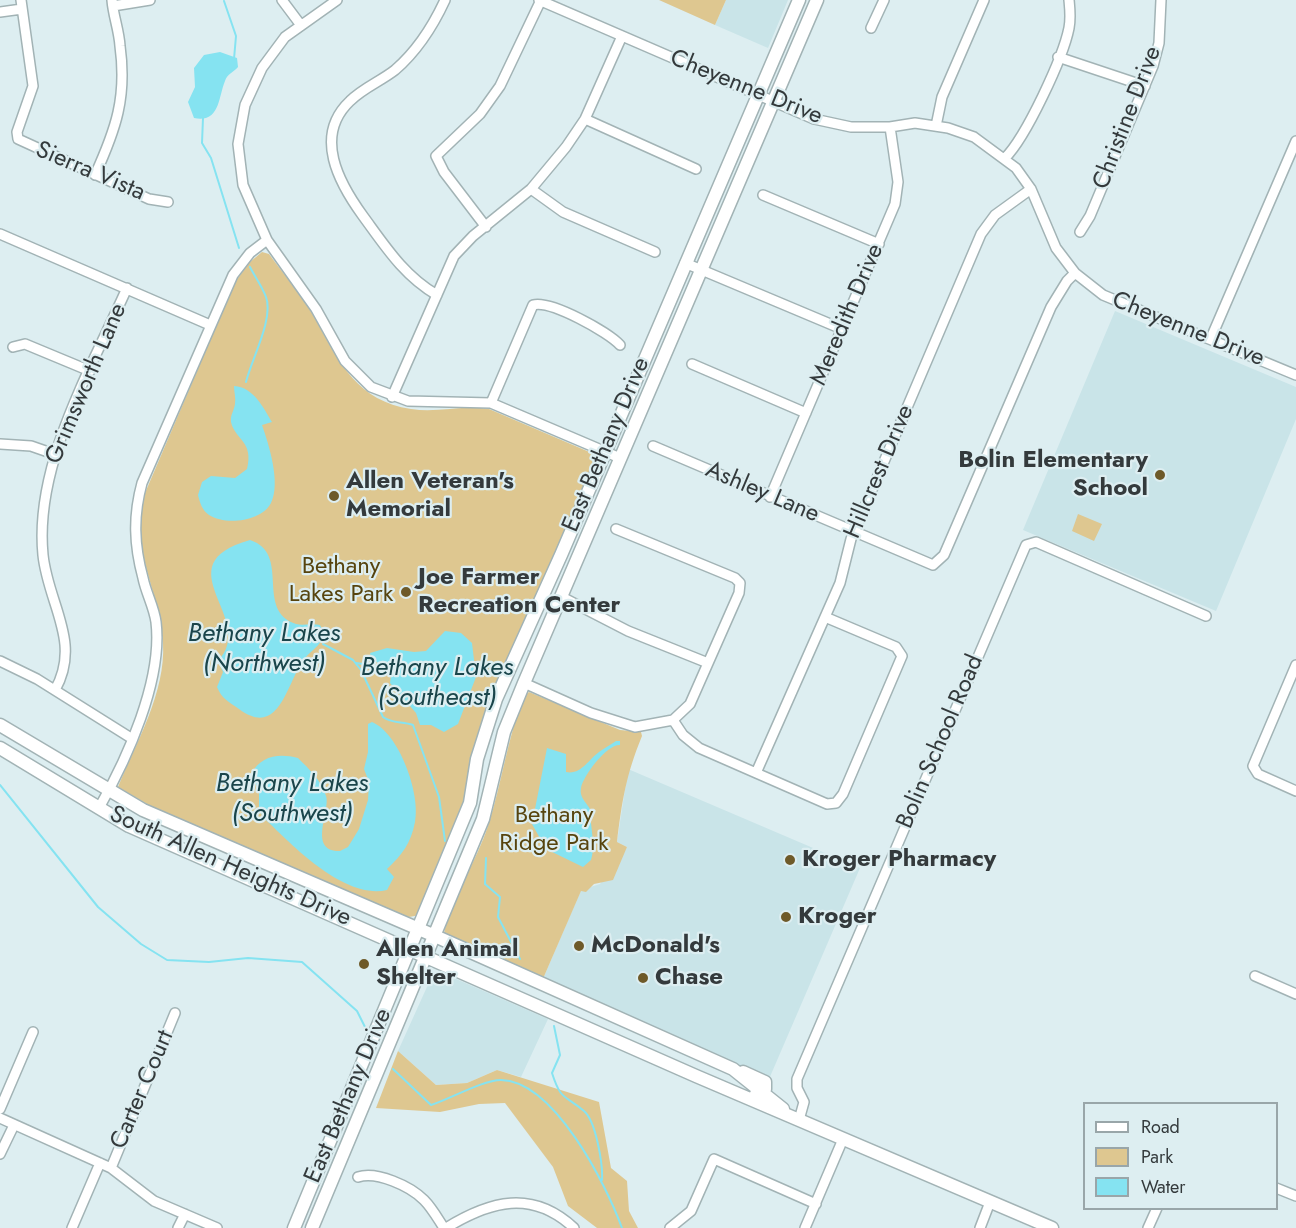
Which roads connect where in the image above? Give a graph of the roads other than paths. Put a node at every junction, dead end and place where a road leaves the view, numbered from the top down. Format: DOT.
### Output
graph roads {
  1 [pos="150,0"];
  2 [pos="282,0"];
  3 [pos="337,0"];
  4 [pos="446,0"];
  5 [pos="540,0"];
  6 [pos="799,0"];
  7 [pos="817,0"];
  8 [pos="884,0"];
  9 [pos="984,0"];
  10 [pos="1069,0"];
  11 [pos="1161,0"];
  12 [pos="112,3"];
  13 [pos="21,4"];
  14 [pos="0,12"];
  15 [pos="300,24"];
  16 [pos="871,28"];
  17 [pos="622,36"];
  18 [pos="1058,57"];
  19 [pos="1145,86"];
  20 [pos="758,94"];
  21 [pos="775,101"];
  22 [pos="585,119"];
  23 [pos="936,126"];
  24 [pos="890,127"];
  25 [pos="1296,141"];
  26 [pos="1005,158"];
  27 [pos="696,169"];
  28 [pos="95,175"];
  29 [pos="531,189"];
  30 [pos="1031,189"];
  31 [pos="763,195"];
  32 [pos="168,202"];
  33 [pos="486,227"];
  34 [pos="1080,232"];
  35 [pos="0,234"];
  36 [pos="267,240"];
  37 [pos="879,244"];
  38 [pos="655,252"];
  39 [pos="685,263"];
  40 [pos="701,270"];
  41 [pos="1075,273"];
  42 [pos="127,288"];
  43 [pos="437,295"];
  44 [pos="210,325"];
  45 [pos="842,329"];
  46 [pos="1211,338"];
  47 [pos="620,345"];
  48 [pos="13,347"];
  49 [pos="692,364"];
  50 [pos="90,371"];
  51 [pos="1296,375"];
  52 [pos="392,397"];
  53 [pos="490,403"];
  54 [pos="806,413"];
  55 [pos="0,444"];
  56 [pos="653,446"];
  57 [pos="605,451"];
  58 [pos="54,454"];
  59 [pos="620,458"];
  60 [pos="770,496"];
  61 [pos="616,529"];
  62 [pos="854,533"];
  63 [pos="545,588"];
  64 [pos="561,597"];
  65 [pos="1206,615"];
  66 [pos="825,617"];
  67 [pos="0,661"];
  68 [pos="708,663"];
  69 [pos="1296,665"];
  70 [pos="524,683"];
  71 [pos="55,690"];
  72 [pos="673,720"];
  73 [pos="0,725"];
  74 [pos="131,738"];
  75 [pos="0,748"];
  76 [pos="756,773"];
  77 [pos="1296,791"];
  78 [pos="108,792"];
  79 [pos="99,808"];
  80 [pos="271,864"];
  81 [pos="264,885"];
  82 [pos="419,929"];
  83 [pos="435,936"];
  84 [pos="410,948"];
  85 [pos="428,955"];
  86 [pos="1255,976"];
  87 [pos="1296,994"];
  88 [pos="595,1009"];
  89 [pos="175,1013"];
  90 [pos="587,1026"];
  91 [pos="33,1032"];
  92 [pos="704,1079"];
  93 [pos="762,1092"];
  94 [pos="0,1109"];
  95 [pos="0,1118"];
  96 [pos="797,1119"];
  97 [pos="14,1125"];
  98 [pos="843,1139"];
  99 [pos="0,1154"];
  100 [pos="100,1163"];
  101 [pos="111,1168"];
  102 [pos="358,1177"];
  103 [pos="1278,1189"];
  104 [pos="1296,1196"];
  105 [pos="990,1202"];
  106 [pos="816,1204"];
  107 [pos="1157,1210"];
  108 [pos="185,1214"];
  109 [pos="72,1228"];
  110 [pos="178,1228"];
  111 [pos="217,1228"];
  112 [pos="294,1228"];
  113 [pos="312,1228"];
  114 [pos="445,1228"];
  115 [pos="574,1228"];
  116 [pos="670,1228"];
  117 [pos="806,1228"];
  118 [pos="980,1228"];
  119 [pos="1052,1228"];
  120 [pos="1148,1228"];
  1 -- 12 [label="street"];
  2 -- 15 [label="street"];
  3 -- 15 [label="street"];
  4 -- 43 [label="street"];
  5 -- 17 [label="street, Cheyenne Drive"];
  5 -- 33 [label="street"];
  6 -- 20 [label="main road, East Bethany Drive"];
  7 -- 21 [label="main road, East Bethany Drive"];
  8 -- 16 [label="street"];
  9 -- 23 [label="street"];
  10 -- 18 [label="street"];
  11 -- 19 [label="street, Christine Drive"];
  12 -- 28 [label="street"];
  13 -- 14 [label="street"];
  13 -- 28 [label="street, Sierra Vista"];
  15 -- 36 [label="street"];
  17 -- 20 [label="street, Cheyenne Drive"];
  17 -- 22 [label="street"];
  18 -- 19 [label="street"];
  18 -- 26 [label="street"];
  19 -- 34 [label="street, Christine Drive"];
  20 -- 21 [label="street, Cheyenne Drive"];
  20 -- 39 [label="main road, East Bethany Drive"];
  21 -- 24 [label="street, Cheyenne Drive"];
  21 -- 40 [label="main road, East Bethany Drive"];
  22 -- 27 [label="street"];
  22 -- 29 [label="street"];
  23 -- 24 [label="street, Cheyenne Drive"];
  23 -- 26 [label="street, Cheyenne Drive"];
  24 -- 37 [label="street, Meredith Drive"];
  25 -- 46 [label="street"];
  26 -- 30 [label="street, Cheyenne Drive"];
  28 -- 32 [label="street, Sierra Vista"];
  29 -- 33 [label="street"];
  29 -- 38 [label="street"];
  30 -- 41 [label="street, Cheyenne Drive"];
  30 -- 62 [label="street, Hillcrest Drive"];
  31 -- 37 [label="street"];
  33 -- 43 [label="street"];
  35 -- 42 [label="street"];
  36 -- 44 [label="street"];
  36 -- 52 [label="street"];
  37 -- 45 [label="street, Meredith Drive"];
  39 -- 40 [label="street"];
  39 -- 57 [label="main road, East Bethany Drive"];
  40 -- 45 [label="street"];
  40 -- 59 [label="main road, East Bethany Drive"];
  41 -- 46 [label="street, Cheyenne Drive"];
  41 -- 62 [label="street, Ashley Lane"];
  42 -- 44 [label="street"];
  42 -- 50 [label="street, Grimsworth Lane"];
  43 -- 52 [label="street"];
  44 -- 74 [label="street"];
  45 -- 54 [label="street, Meredith Drive"];
  46 -- 51 [label="street, Cheyenne Drive"];
  47 -- 53 [label="street"];
  48 -- 50 [label="street"];
  49 -- 54 [label="street"];
  50 -- 58 [label="street, Grimsworth Lane"];
  52 -- 53 [label="street"];
  53 -- 57 [label="street"];
  54 -- 60 [label="street, Meredith Drive"];
  55 -- 58 [label="street"];
  56 -- 60 [label="street, Ashley Lane"];
  57 -- 59 [label="street"];
  57 -- 63 [label="main road, East Bethany Drive"];
  58 -- 71 [label="street, Grimsworth Lane"];
  59 -- 64 [label="main road, East Bethany Drive"];
  60 -- 62 [label="street, Ashley Lane"];
  61 -- 68 [label="street"];
  62 -- 66 [label="street, Hillcrest Drive"];
  63 -- 64 [label="main road"];
  63 -- 82 [label="main road, East Bethany Drive"];
  64 -- 68 [label="street"];
  64 -- 70 [label="main road, East Bethany Drive"];
  65 -- 96 [label="street, Bolin School Road"];
  66 -- 76 [label="street, Hillcrest Drive"];
  66 -- 76 [label="street"];
  67 -- 71 [label="street"];
  68 -- 72 [label="street"];
  69 -- 77 [label="street"];
  70 -- 72 [label="street"];
  70 -- 83 [label="main road, East Bethany Drive"];
  71 -- 74 [label="street"];
  72 -- 76 [label="street"];
  73 -- 78 [label="main road, South Allen Heights Drive"];
  74 -- 78 [label="street"];
  75 -- 79 [label="main road, South Allen Heights Drive"];
  78 -- 79 [label="street"];
  78 -- 80 [label="main road, South Allen Heights Drive"];
  79 -- 81 [label="main road, South Allen Heights Drive"];
  80 -- 81 [label="main road"];
  80 -- 82 [label="main road, South Allen Heights Drive"];
  81 -- 84 [label="main road, South Allen Heights Drive"];
  82 -- 83 [label="main road, South Allen Heights Drive"];
  82 -- 84 [label="main road, East Bethany Drive"];
  83 -- 85 [label="main road, East Bethany Drive"];
  83 -- 88 [label="main road, South Allen Heights Drive"];
  84 -- 85 [label="main road, South Allen Heights Drive"];
  84 -- 112 [label="main road, East Bethany Drive"];
  85 -- 90 [label="main road, South Allen Heights Drive"];
  85 -- 113 [label="main road, East Bethany Drive"];
  86 -- 87 [label="street"];
  88 -- 90 [label="main road"];
  88 -- 93 [label="main road, South Allen Heights Drive"];
  89 -- 101 [label="street, Carter Court"];
  90 -- 92 [label="main road, South Allen Heights Drive"];
  91 -- 94 [label="street"];
  92 -- 93 [label="main road"];
  92 -- 96 [label="main road, South Allen Heights Drive"];
  93 -- 96 [label="main road, South Allen Heights Drive"];
  95 -- 97 [label="street"];
  96 -- 98 [label="main road, South Allen Heights Drive"];
  97 -- 99 [label="street"];
  97 -- 100 [label="street"];
  98 -- 105 [label="main road, South Allen Heights Drive"];
  98 -- 106 [label="street"];
  100 -- 101 [label="street"];
  100 -- 109 [label="street"];
  101 -- 108 [label="street"];
  102 -- 114 [label="street"];
  103 -- 104 [label="street"];
  105 -- 118 [label="street"];
  105 -- 119 [label="main road, South Allen Heights Drive"];
  106 -- 116 [label="street"];
  106 -- 117 [label="street"];
  107 -- 120 [label="street"];
  108 -- 110 [label="street"];
  108 -- 111 [label="street"];
  114 -- 115 [label="street"];
}
